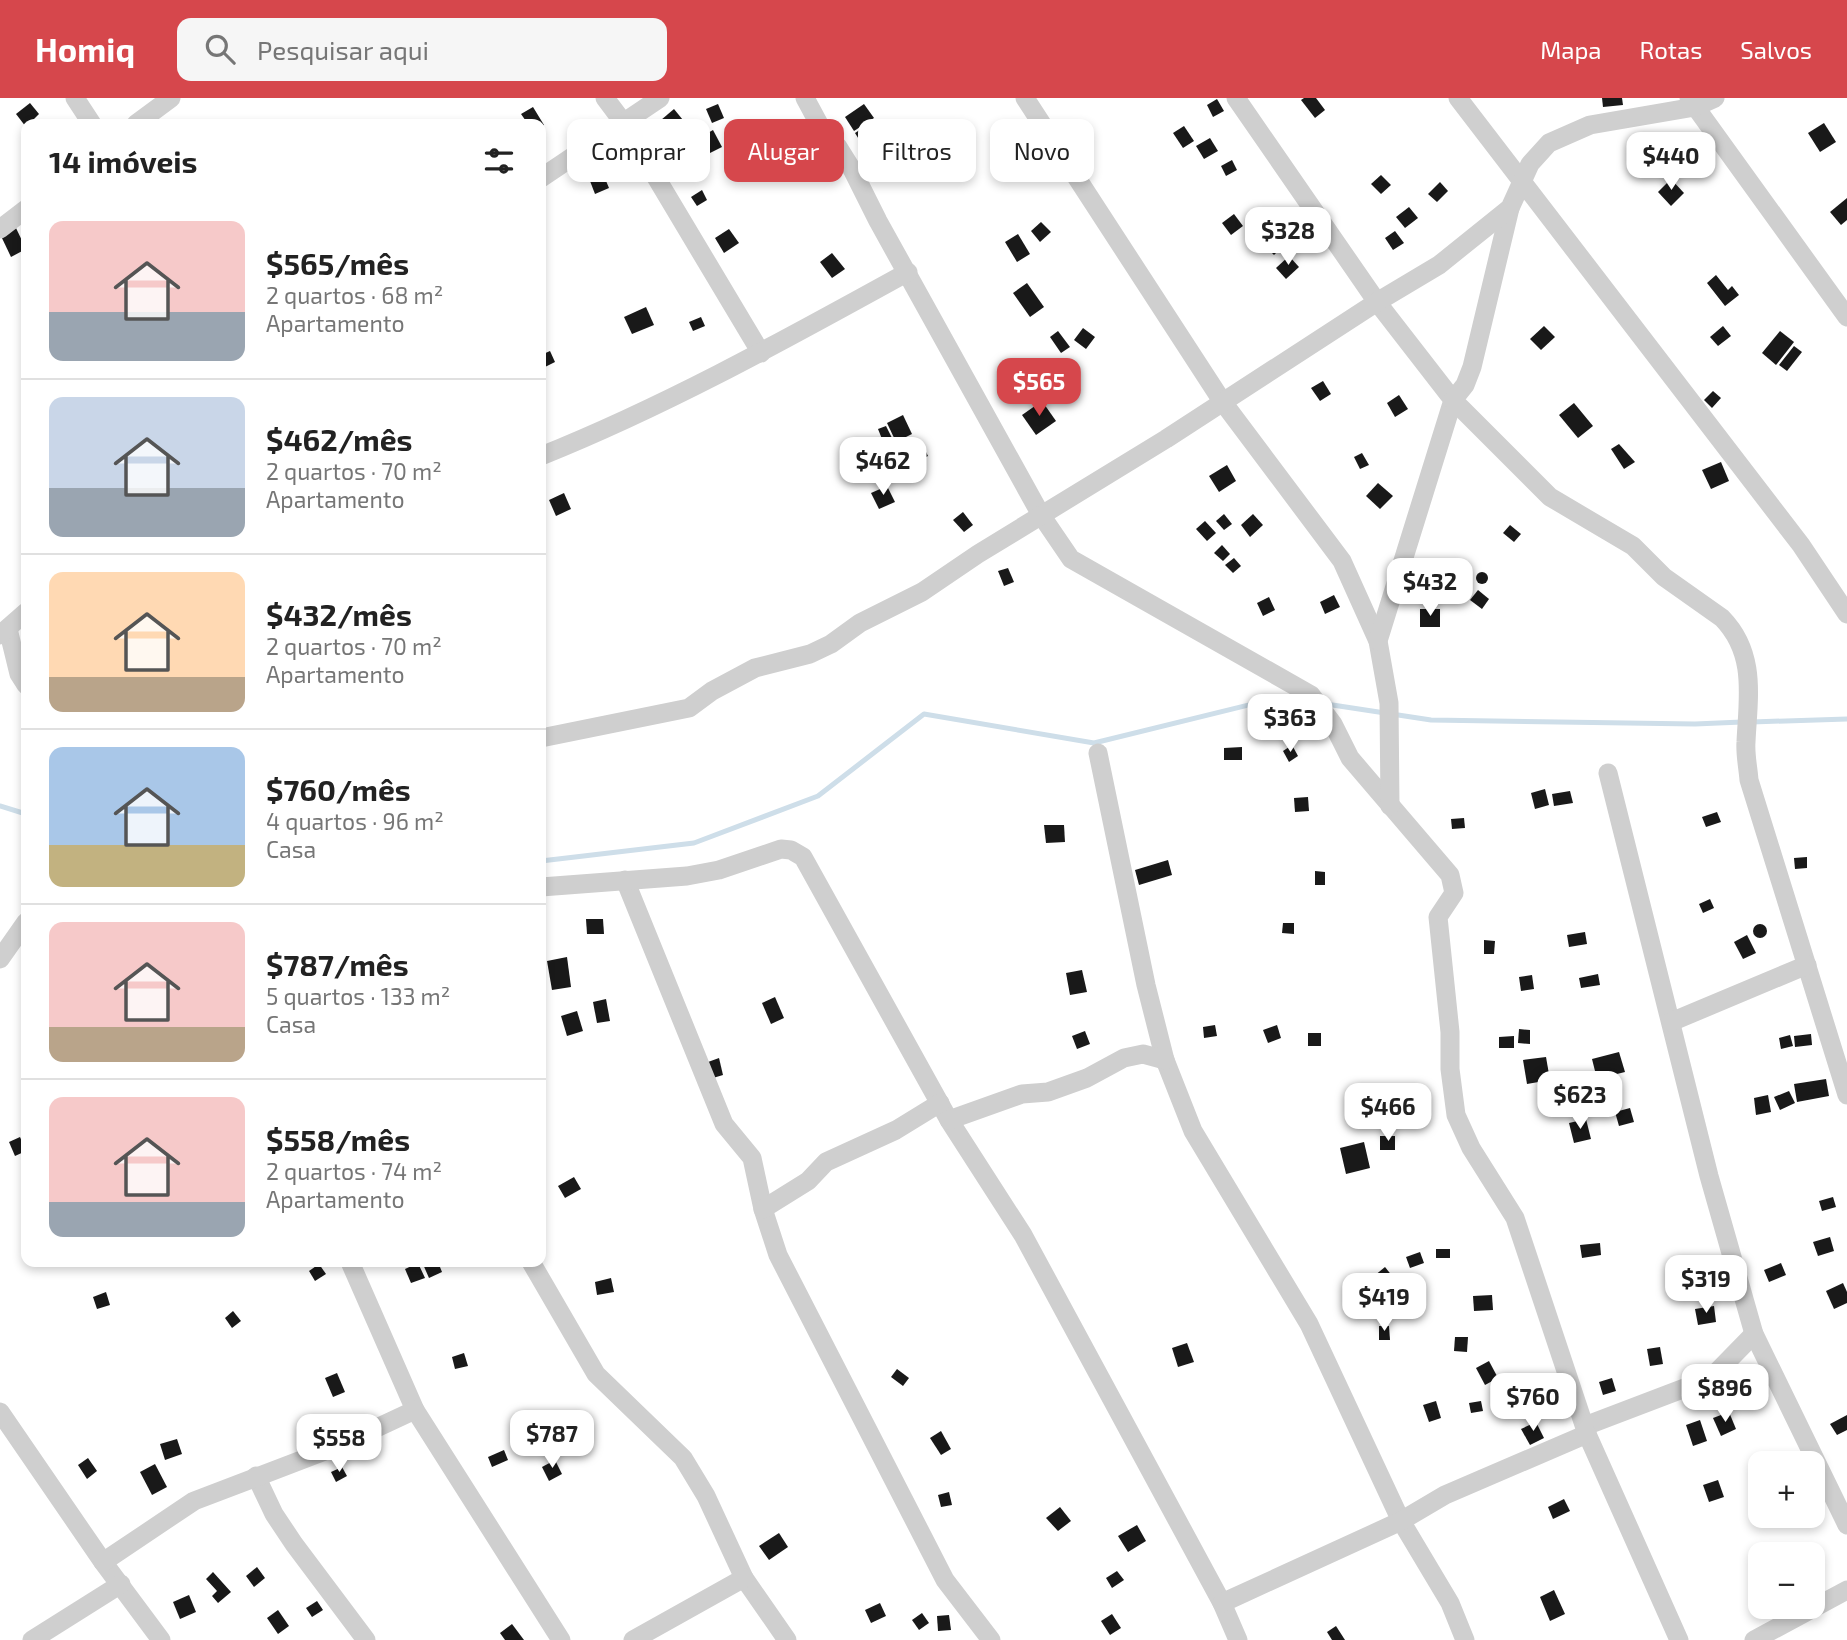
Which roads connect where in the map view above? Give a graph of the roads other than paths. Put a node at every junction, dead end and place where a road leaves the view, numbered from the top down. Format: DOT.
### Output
graph roads {
  1 [pos="75,98"];
  2 [pos="171,98"];
  3 [pos="605,98"];
  4 [pos="660,98"];
  5 [pos="805,98"];
  6 [pos="1024,98"];
  7 [pos="1236,98"];
  8 [pos="1458,98"];
  9 [pos="1716,98"];
  10 [pos="1692,102"];
  11 [pos="89,119"];
  12 [pos="143,119"];
  13 [pos="620,119"];
  14 [pos="627,119"];
  15 [pos="567,160"];
  16 [pos="546,175"];
  17 [pos="658,182"];
  18 [pos="1522,182"];
  19 [pos="1510,208"];
  20 [pos="21,213"];
  21 [pos="0,229"];
  22 [pos="908,272"];
  23 [pos="1377,302"];
  24 [pos="1847,317"];
  25 [pos="761,354"];
  26 [pos="1452,400"];
  27 [pos="1222,401"];
  28 [pos="546,454"];
  29 [pos="1041,515"];
  30 [pos="1847,614"];
  31 [pos="21,617"];
  32 [pos="4,632"];
  33 [pos="1378,641"];
  34 [pos="21,677"];
  35 [pos="546,737"];
  36 [pos="1098,752"];
  37 [pos="1608,773"];
  38 [pos="1390,806"];
  39 [pos="625,880"];
  40 [pos="546,887"];
  41 [pos="21,929"];
  42 [pos="0,959"];
  43 [pos="1807,965"];
  44 [pos="1671,1022"];
  45 [pos="1166,1060"];
  46 [pos="1847,1095"];
  47 [pos="940,1103"];
  48 [pos="950,1121"];
  49 [pos="763,1209"];
  50 [pos="352,1267"];
  51 [pos="534,1267"];
  52 [pos="1754,1334"];
  53 [pos="1773,1376"];
  54 [pos="1711,1378"];
  55 [pos="415,1410"];
  56 [pos="0,1412"];
  57 [pos="1586,1430"];
  58 [pos="256,1476"];
  59 [pos="1401,1521"];
  60 [pos="1847,1525"];
  61 [pos="103,1562"];
  62 [pos="744,1578"];
  63 [pos="121,1584"];
  64 [pos="1847,1590"];
  65 [pos="1222,1603"];
  66 [pos="32,1640"];
  67 [pos="161,1640"];
  68 [pos="366,1640"];
  69 [pos="561,1640"];
  70 [pos="633,1640"];
  71 [pos="787,1640"];
  72 [pos="991,1640"];
  73 [pos="1238,1640"];
  74 [pos="1465,1640"];
  75 [pos="1679,1640"];
  76 [pos="1754,1640"];
  1 -- 11 [label="street"];
  2 -- 12 [label="street"];
  3 -- 13 [label="street"];
  4 -- 14 [label="street"];
  5 -- 22 [label="street"];
  6 -- 27 [label="street"];
  7 -- 23 [label="street"];
  8 -- 18 [label="street"];
  9 -- 10 [label="street"];
  10 -- 18 [label="street"];
  10 -- 24 [label="street"];
  15 -- 16 [label="street"];
  17 -- 25 [label="street"];
  18 -- 19 [label="street"];
  18 -- 30 [label="street"];
  19 -- 23 [label="street"];
  19 -- 26 [label="street"];
  20 -- 21 [label="street"];
  22 -- 25 [label="street"];
  22 -- 29 [label="street"];
  23 -- 26 [label="street"];
  23 -- 27 [label="street"];
  25 -- 28 [label="street"];
  26 -- 33 [label="street"];
  26 -- 43 [label="street"];
  27 -- 29 [label="street"];
  27 -- 33 [label="street"];
  29 -- 35 [label="street"];
  29 -- 38 [label="street"];
  31 -- 32 [label="street"];
  32 -- 34 [label="street"];
  33 -- 38 [label="street"];
  36 -- 45 [label="street"];
  37 -- 44 [label="street"];
  38 -- 57 [label="street"];
  39 -- 40 [label="street"];
  39 -- 47 [label="street"];
  39 -- 49 [label="street"];
  41 -- 42 [label="street"];
  43 -- 44 [label="street"];
  43 -- 46 [label="street"];
  44 -- 52 [label="street"];
  45 -- 48 [label="street"];
  45 -- 59 [label="street"];
  47 -- 48 [label="street"];
  47 -- 49 [label="street"];
  48 -- 65 [label="street"];
  49 -- 72 [label="street"];
  50 -- 55 [label="street"];
  51 -- 62 [label="street"];
  52 -- 53 [label="street"];
  52 -- 54 [label="street"];
  53 -- 54 [label="street"];
  53 -- 60 [label="street"];
  54 -- 57 [label="street"];
  55 -- 58 [label="street"];
  55 -- 69 [label="street"];
  56 -- 61 [label="street"];
  57 -- 59 [label="street"];
  57 -- 75 [label="street"];
  58 -- 61 [label="street"];
  58 -- 68 [label="street"];
  59 -- 65 [label="street"];
  59 -- 74 [label="street"];
  61 -- 63 [label="street"];
  62 -- 70 [label="street"];
  62 -- 71 [label="street"];
  63 -- 66 [label="street"];
  63 -- 67 [label="street"];
  64 -- 76 [label="street"];
  65 -- 73 [label="street"];
}
